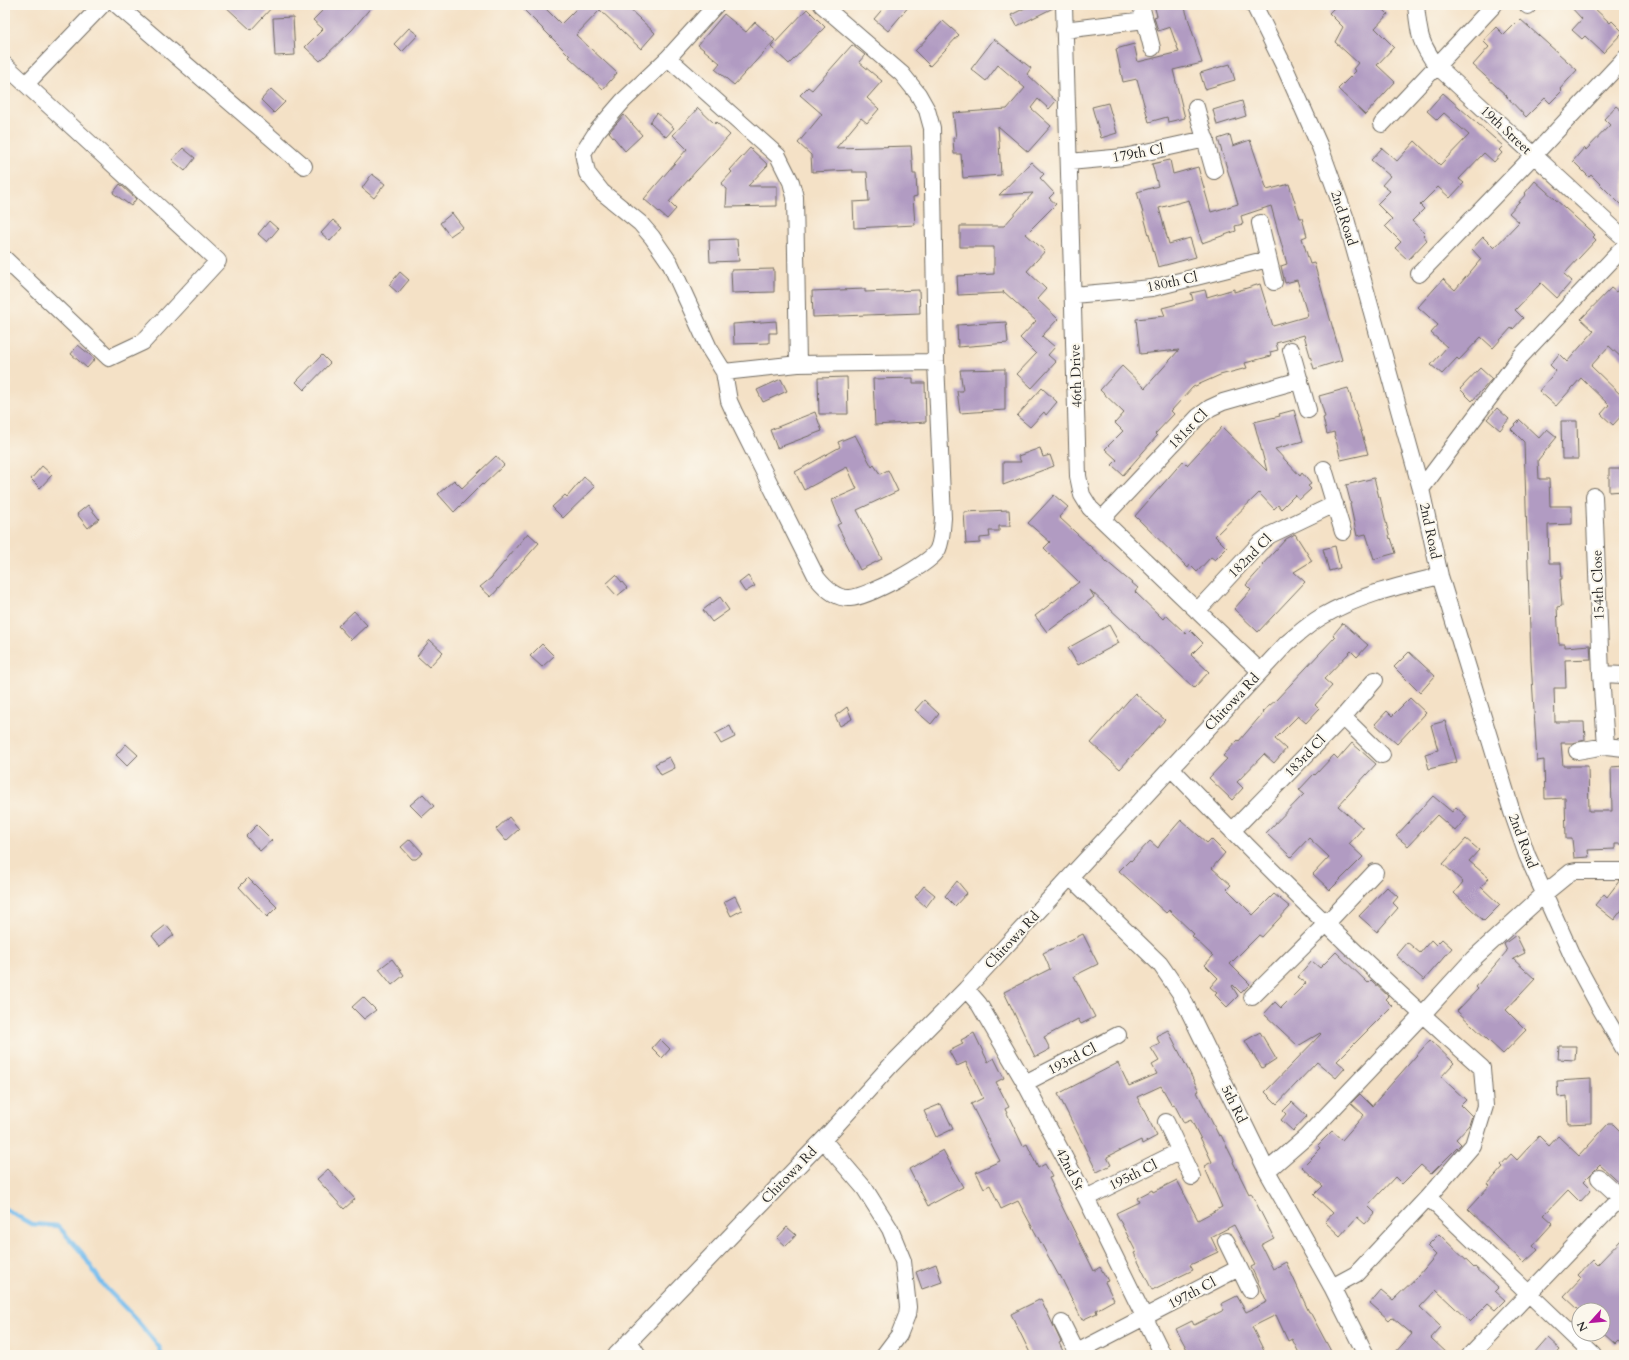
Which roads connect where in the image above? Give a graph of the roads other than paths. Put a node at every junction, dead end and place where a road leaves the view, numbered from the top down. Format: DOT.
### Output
graph roads {
  1 [pos="102,5"];
  2 [pos="117,5"];
  3 [pos="716,5"];
  4 [pos="822,5"];
  5 [pos="1064,5"];
  6 [pos="1254,5"];
  7 [pos="1416,5"];
  8 [pos="1494,5"];
  9 [pos="1143,12"];
  10 [pos="1064,30"];
  11 [pos="1152,48"];
  12 [pos="668,58"];
  13 [pos="1624,60"];
  14 [pos="5,65"];
  15 [pos="1437,66"];
  16 [pos="26,84"];
  17 [pos="1196,107"];
  18 [pos="1382,124"];
  19 [pos="1206,140"];
  20 [pos="1534,155"];
  21 [pos="1069,162"];
  22 [pos="304,166"];
  23 [pos="1214,171"];
  24 [pos="1260,223"];
  25 [pos="1624,238"];
  26 [pos="1624,247"];
  27 [pos="1268,259"];
  28 [pos="5,260"];
  29 [pos="1419,274"];
  30 [pos="1274,282"];
  31 [pos="1074,295"];
  32 [pos="1291,350"];
  33 [pos="936,362"];
  34 [pos="798,364"];
  35 [pos="724,372"];
  36 [pos="1300,380"];
  37 [pos="1308,410"];
  38 [pos="1324,469"];
  39 [pos="1421,489"];
  40 [pos="1594,496"];
  41 [pos="1335,504"];
  42 [pos="1102,519"];
  43 [pos="1343,532"];
  44 [pos="1440,576"];
  45 [pos="1197,611"];
  46 [pos="1260,671"];
  47 [pos="1601,674"];
  48 [pos="1624,675"];
  49 [pos="1375,680"];
  50 [pos="1343,717"];
  51 [pos="1606,746"];
  52 [pos="1624,748"];
  53 [pos="1577,751"];
  54 [pos="1382,755"];
  55 [pos="1171,768"];
  56 [pos="1232,831"];
  57 [pos="1624,871"];
  58 [pos="1375,872"];
  59 [pos="1070,877"];
  60 [pos="1544,894"];
  61 [pos="1326,924"];
  62 [pos="966,989"];
  63 [pos="1252,997"];
  64 [pos="1422,1015"];
  65 [pos="1118,1035"];
  66 [pos="1624,1049"];
  67 [pos="1025,1083"];
  68 [pos="1166,1122"];
  69 [pos="823,1140"];
  70 [pos="1180,1151"];
  71 [pos="1267,1171"];
  72 [pos="1192,1177"];
  73 [pos="1599,1178"];
  74 [pos="1428,1197"];
  75 [pos="1086,1198"];
  76 [pos="1622,1200"];
  77 [pos="1226,1241"];
  78 [pos="1239,1268"];
  79 [pos="1332,1288"];
  80 [pos="1250,1290"];
  81 [pos="1529,1293"];
  82 [pos="1144,1318"];
  83 [pos="1062,1323"];
  84 [pos="629,1341"];
  85 [pos="1078,1353"];
  86 [pos="616,1355"];
  87 [pos="638,1355"];
  88 [pos="884,1355"];
  89 [pos="1163,1355"];
  90 [pos="1366,1355"];
  91 [pos="1470,1355"];
  92 [pos="1593,1355"];
  1 -- 16 [label="street"];
  2 -- 22 [label="street"];
  3 -- 12 [label="street"];
  4 -- 33 [label="street"];
  5 -- 10 [label="street, 46th Drive"];
  6 -- 39 [label="street, 2nd Road"];
  7 -- 15 [label="street, 19th Street"];
  8 -- 15 [label="street"];
  9 -- 10 [label="street"];
  9 -- 11 [label="street"];
  10 -- 21 [label="street, 46th Drive"];
  12 -- 34 [label="street"];
  12 -- 35 [label="street"];
  13 -- 20 [label="street"];
  14 -- 16 [label="street"];
  15 -- 18 [label="street"];
  15 -- 20 [label="street, 19th Street"];
  16 -- 28 [label="street"];
  17 -- 19 [label="street"];
  19 -- 21 [label="street, 179th Cl"];
  19 -- 23 [label="street"];
  20 -- 25 [label="street, 19th Street"];
  20 -- 29 [label="street"];
  21 -- 31 [label="street, 46th Drive"];
  24 -- 27 [label="street"];
  26 -- 39 [label="street"];
  27 -- 30 [label="street"];
  27 -- 31 [label="street, 180th Cl"];
  31 -- 42 [label="street, 46th Drive"];
  32 -- 36 [label="street"];
  33 -- 34 [label="street"];
  33 -- 35 [label="street"];
  34 -- 35 [label="street"];
  36 -- 37 [label="street"];
  36 -- 42 [label="street, 181st Cl"];
  38 -- 41 [label="street"];
  39 -- 44 [label="street, 2nd Road"];
  40 -- 47 [label="street, 154th Close"];
  41 -- 43 [label="street"];
  41 -- 45 [label="street, 182nd Cl"];
  42 -- 45 [label="street, 46th Drive"];
  44 -- 46 [label="street, Chitowa Rd"];
  44 -- 60 [label="street, 2nd Road"];
  45 -- 46 [label="street, 46th Drive"];
  46 -- 55 [label="street, Chitowa Rd"];
  47 -- 48 [label="street"];
  47 -- 51 [label="street, 154th Close"];
  49 -- 50 [label="street, 183rd Cl"];
  50 -- 54 [label="street"];
  50 -- 56 [label="street, 183rd Cl"];
  51 -- 52 [label="street"];
  51 -- 53 [label="street"];
  55 -- 56 [label="street"];
  55 -- 59 [label="street, Chitowa Rd"];
  56 -- 61 [label="street"];
  57 -- 60 [label="street"];
  58 -- 61 [label="street"];
  59 -- 62 [label="street, Chitowa Rd"];
  59 -- 71 [label="street, 5th Rd"];
  60 -- 64 [label="street"];
  60 -- 66 [label="street, 2nd Road"];
  61 -- 63 [label="street"];
  61 -- 64 [label="street"];
  62 -- 67 [label="street, 42nd St"];
  62 -- 69 [label="street, Chitowa Rd"];
  64 -- 71 [label="street"];
  64 -- 74 [label="street"];
  65 -- 67 [label="street, 193rd Cl"];
  67 -- 75 [label="street, 42nd St"];
  68 -- 70 [label="street"];
  69 -- 84 [label="street, Chitowa Rd"];
  69 -- 88 [label="street"];
  70 -- 72 [label="street"];
  70 -- 75 [label="street, 195th Cl"];
  71 -- 79 [label="street, 5th Rd"];
  73 -- 76 [label="street"];
  74 -- 79 [label="street"];
  74 -- 81 [label="street"];
  75 -- 82 [label="street, 42nd St"];
  76 -- 81 [label="street"];
  77 -- 78 [label="street"];
  78 -- 80 [label="street"];
  78 -- 82 [label="street, 197th Cl"];
  79 -- 90 [label="street, 5th Rd"];
  81 -- 91 [label="street"];
  81 -- 92 [label="street"];
  82 -- 85 [label="street, 197th Cl"];
  82 -- 89 [label="street, 42nd St"];
  83 -- 85 [label="street"];
  84 -- 86 [label="street, Chitowa Rd"];
  84 -- 87 [label="street"];
}
